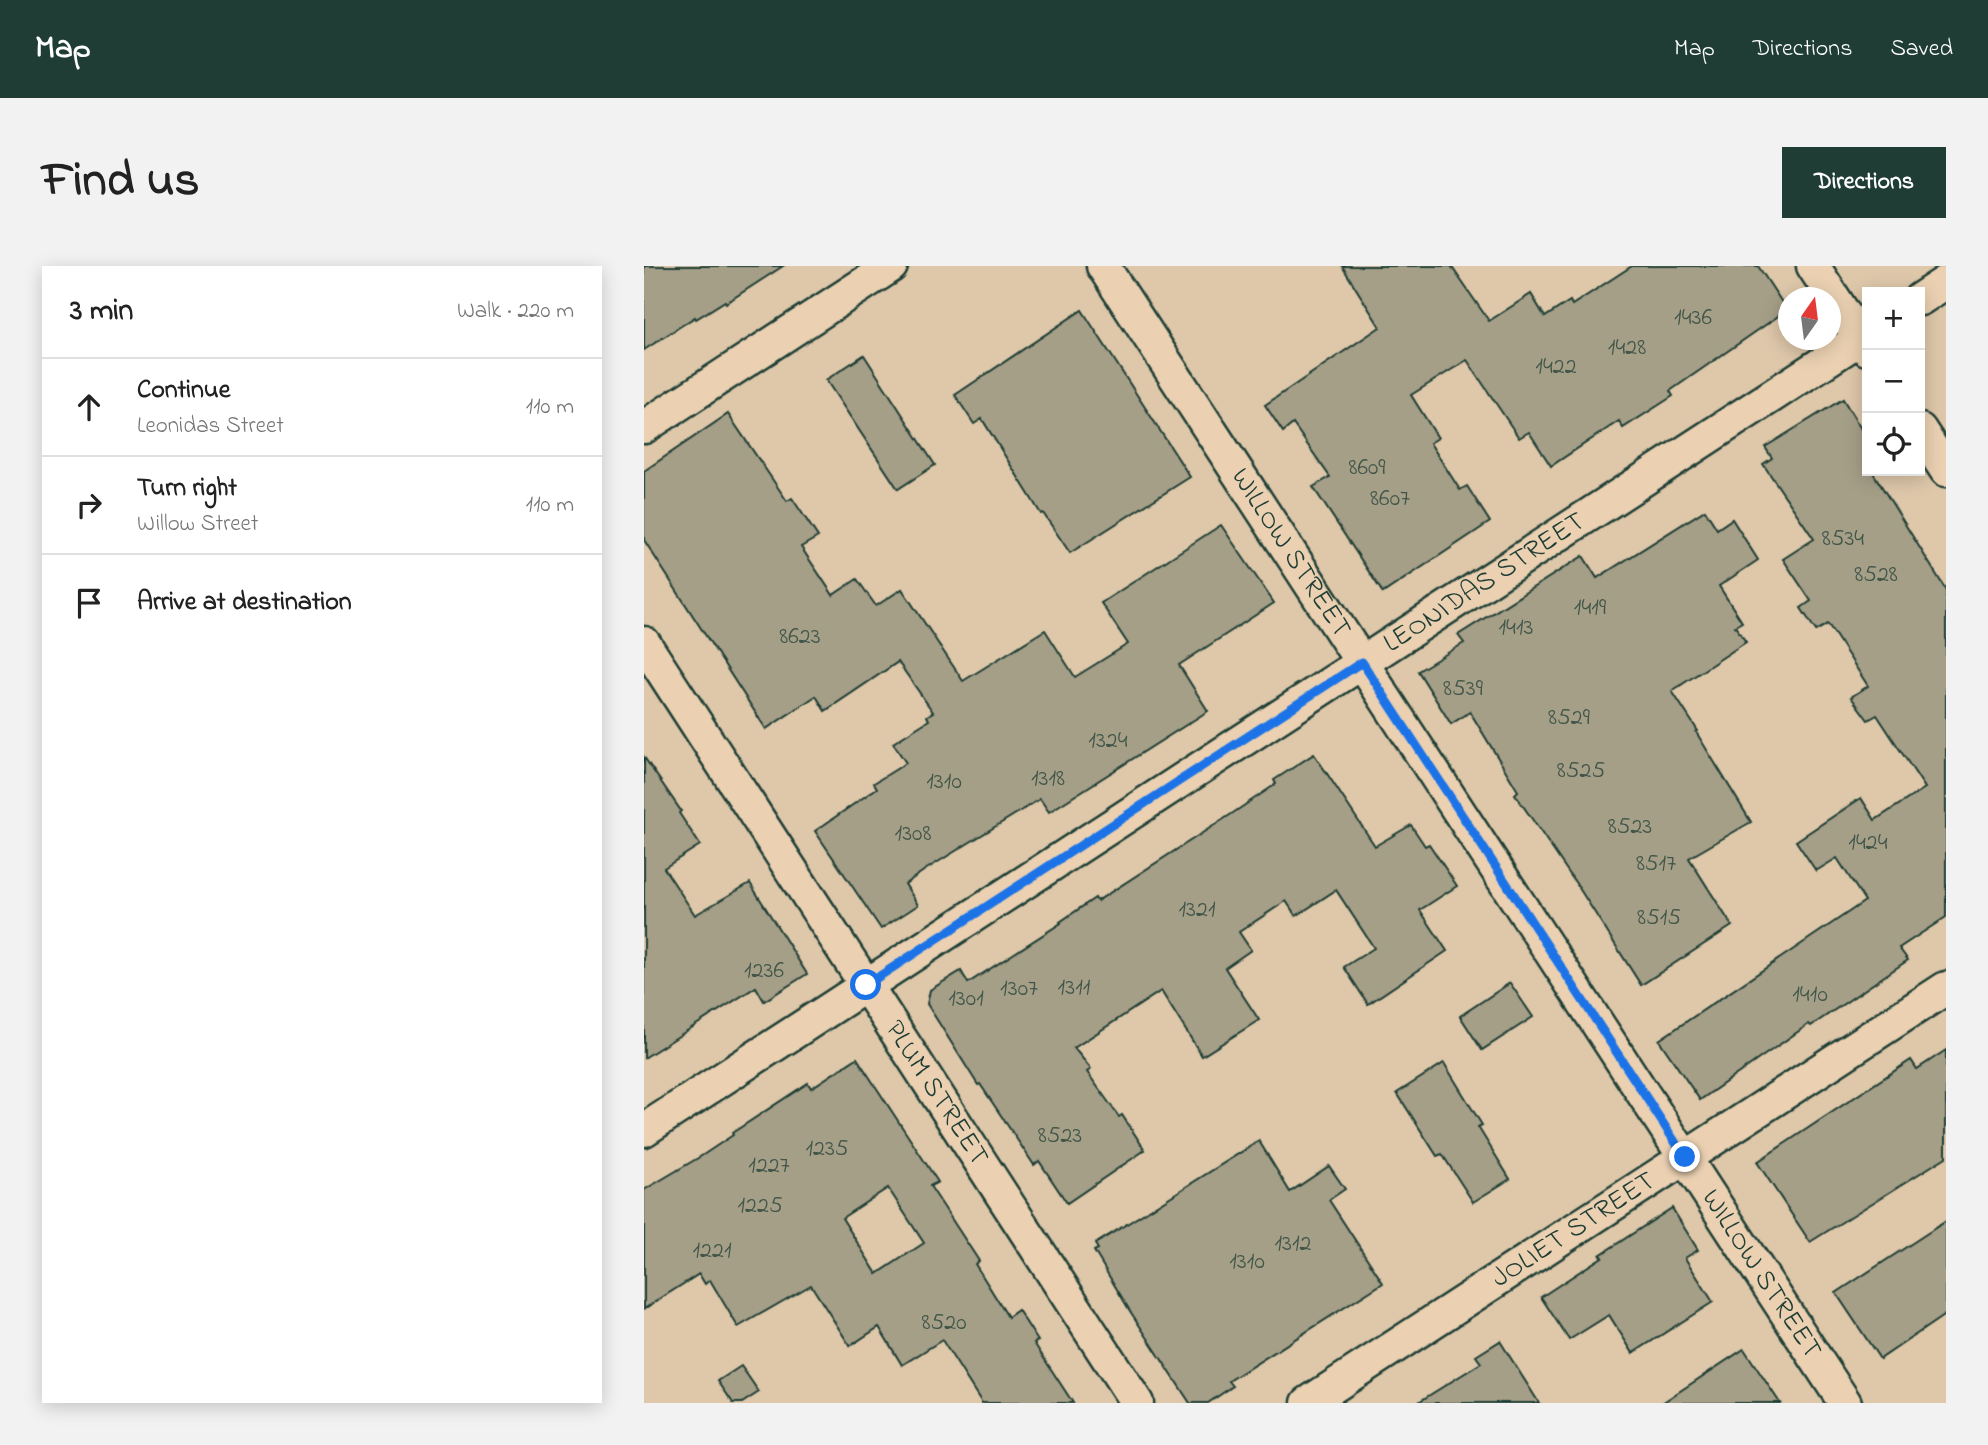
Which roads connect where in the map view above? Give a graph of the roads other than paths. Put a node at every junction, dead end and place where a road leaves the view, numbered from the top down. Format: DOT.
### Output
graph roads {
  1 [pos="891,266"];
  2 [pos="1103,266"];
  3 [pos="1813,266"];
  4 [pos="1946,282"];
  5 [pos="1925,296"];
  6 [pos="1862,336"];
  7 [pos="1862,342"];
  8 [pos="644,427"];
  9 [pos="1925,437"];
  10 [pos="1946,470"];
  11 [pos="644,643"];
  12 [pos="1362,662"];
  13 [pos="866,985"];
  14 [pos="1946,988"];
  15 [pos="644,1130"];
  16 [pos="1685,1157"];
  17 [pos="1138,1403"];
  18 [pos="1308,1403"];
  19 [pos="1845,1403"];
  1 -- 8 [label="street"];
  2 -- 12 [label="street, WILLOW STREET"];
  3 -- 6 [label="street"];
  4 -- 5 [label="street"];
  7 -- 12 [label="street, LEONIDAS STREET"];
  9 -- 10 [label="street"];
  11 -- 13 [label="street, PLUM STREET"];
  12 -- 13 [label="street, LEONIDAS STREET"];
  12 -- 16 [label="street, WILLOW STREET"];
  13 -- 15 [label="street, LEONIDAS STREET"];
  13 -- 17 [label="street, PLUM STREET"];
  14 -- 16 [label="street, JOLIET STREET"];
  16 -- 18 [label="street, JOLIET STREET"];
  16 -- 19 [label="street, WILLOW STREET"];
}
